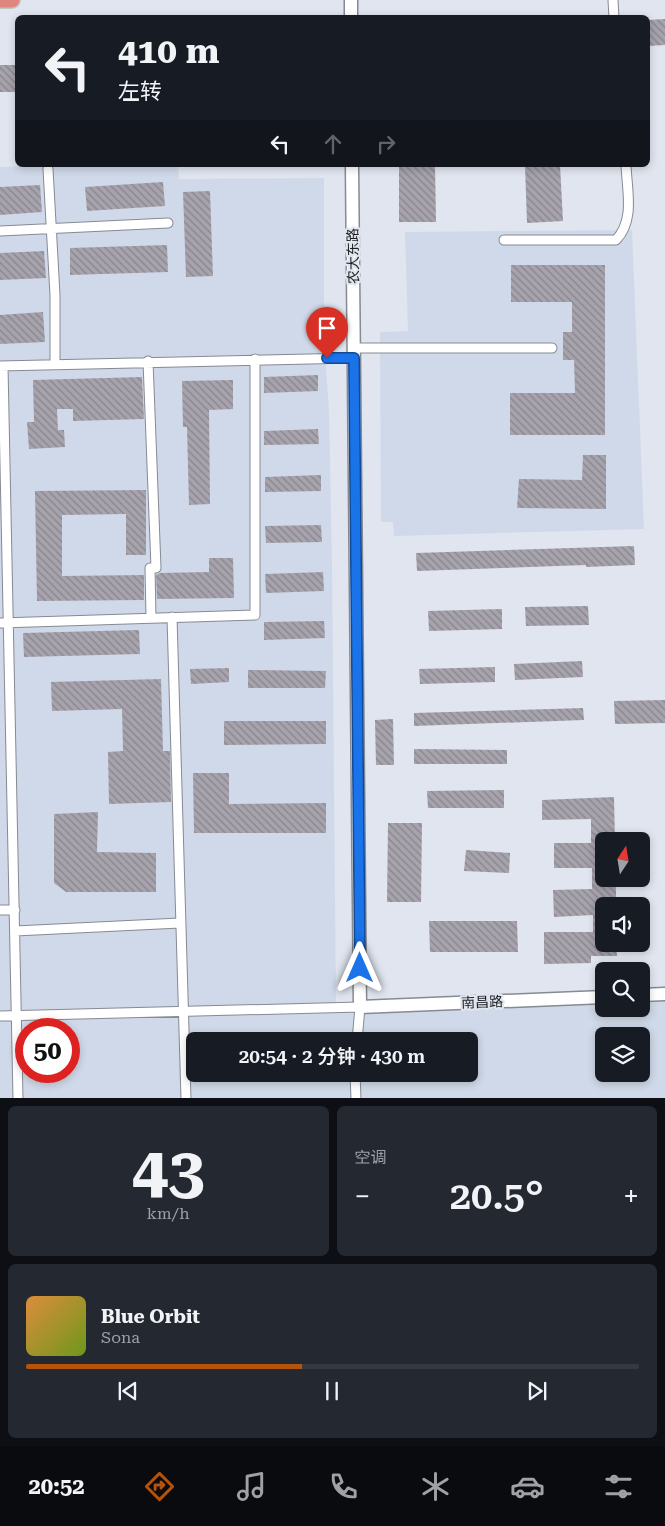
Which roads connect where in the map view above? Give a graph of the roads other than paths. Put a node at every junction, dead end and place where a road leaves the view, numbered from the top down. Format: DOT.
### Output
graph roads {
  1 [pos="0,0"];
  2 [pos="12,0"];
  3 [pos="351,0"];
  4 [pos="613,0"];
  5 [pos="351,15"];
  6 [pos="614,15"];
  7 [pos="352,167"];
  8 [pos="626,167"];
  9 [pos="48,169"];
  10 [pos="168,223"];
  11 [pos="51,229"];
  12 [pos="0,231"];
  13 [pos="504,240"];
  14 [pos="552,348"];
  15 [pos="354,353"];
  16 [pos="255,359"];
  17 [pos="148,361"];
  18 [pos="56,363"];
  19 [pos="1,366"];
  20 [pos="172,617"];
  21 [pos="151,618"];
  22 [pos="4,623"];
  23 [pos="0,910"];
  24 [pos="15,910"];
  25 [pos="180,923"];
  26 [pos="15,931"];
  27 [pos="665,994"];
  28 [pos="650,995"];
  29 [pos="595,997"];
  30 [pos="360,1007"];
  31 [pos="182,1012"];
  32 [pos="0,1016"];
  33 [pos="17,1016"];
  34 [pos="358,1032"];
  35 [pos="355,1082"];
  36 [pos="18,1098"];
  37 [pos="186,1098"];
  38 [pos="356,1098"];
  1 -- 2 [label="highway"];
  3 -- 5 [label="main road"];
  4 -- 6 [label="street"];
  7 -- 15 [label="main road, 农大东路"];
  8 -- 13 [label="street"];
  9 -- 11 [label="street"];
  10 -- 11 [label="street"];
  11 -- 12 [label="street"];
  11 -- 18 [label="street"];
  14 -- 15 [label="street"];
  15 -- 16 [label="street"];
  15 -- 30 [label="main road, 农大东路"];
  16 -- 17 [label="street"];
  16 -- 20 [label="street"];
  17 -- 18 [label="street"];
  17 -- 21 [label="street"];
  18 -- 19 [label="street"];
  19 -- 22 [label="street"];
  20 -- 21 [label="street"];
  20 -- 25 [label="street"];
  21 -- 22 [label="street"];
  22 -- 24 [label="street"];
  23 -- 24 [label="street"];
  24 -- 26 [label="street"];
  25 -- 26 [label="street"];
  25 -- 31 [label="street"];
  26 -- 33 [label="street"];
  27 -- 28 [label="main road"];
  29 -- 30 [label="main road, 南昌路"];
  30 -- 31 [label="street"];
  30 -- 34 [label="street"];
  31 -- 33 [label="street"];
  31 -- 37 [label="street"];
  32 -- 33 [label="street"];
  33 -- 36 [label="street"];
  35 -- 38 [label="street"];
}
